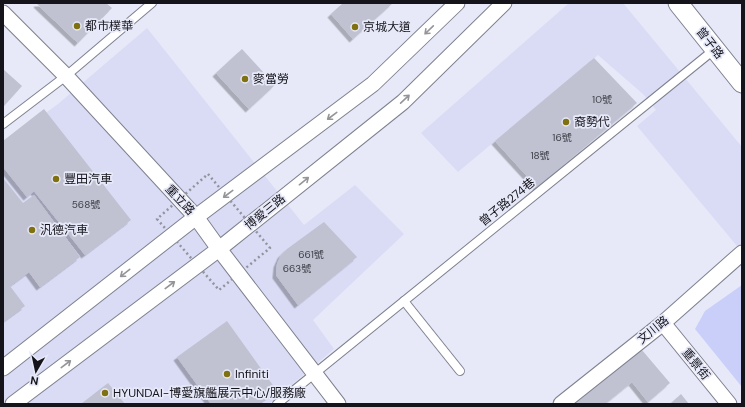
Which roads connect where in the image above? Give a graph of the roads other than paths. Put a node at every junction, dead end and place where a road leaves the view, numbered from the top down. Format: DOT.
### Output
graph roads {
  1 [pos="152,3"];
  2 [pos="457,3"];
  3 [pos="504,3"];
  4 [pos="678,3"];
  5 [pos="3,13"];
  6 [pos="715,49"];
  7 [pos="66,76"];
  8 [pos="742,83"];
  9 [pos="3,124"];
  10 [pos="196,217"];
  11 [pos="219,249"];
  12 [pos="742,253"];
  13 [pos="404,301"];
  14 [pos="663,323"];
  15 [pos="3,368"];
  16 [pos="460,371"];
  17 [pos="314,374"];
  18 [pos="13,404"];
  19 [pos="277,404"];
  20 [pos="338,404"];
  21 [pos="561,404"];
  22 [pos="729,404"];
  1 -- 7 [label="lane"];
  2 -- 10 [label="street, one-way"];
  11 -- 3 [label="street, 博愛三路, one-way"];
  4 -- 6 [label="street, 曾子路"];
  5 -- 7 [label="street, 重立路"];
  6 -- 8 [label="street, 曾子路"];
  6 -- 13 [label="lane, 曾子路274巷"];
  7 -- 9 [label="lane"];
  7 -- 10 [label="street, 重立路"];
  10 -- 11 [label="street, 重立路"];
  10 -- 15 [label="street, one-way"];
  11 -- 17 [label="street, 重立路"];
  18 -- 11 [label="street, 博愛三路, one-way"];
  12 -- 14 [label="street, 文川路"];
  13 -- 16 [label="lane"];
  13 -- 17 [label="lane, 曾子路274巷"];
  14 -- 21 [label="street, 文川路"];
  14 -- 22 [label="street, 重景街"];
  17 -- 19 [label="lane, 曾子路274巷"];
  17 -- 20 [label="street, 重立路"];
}
